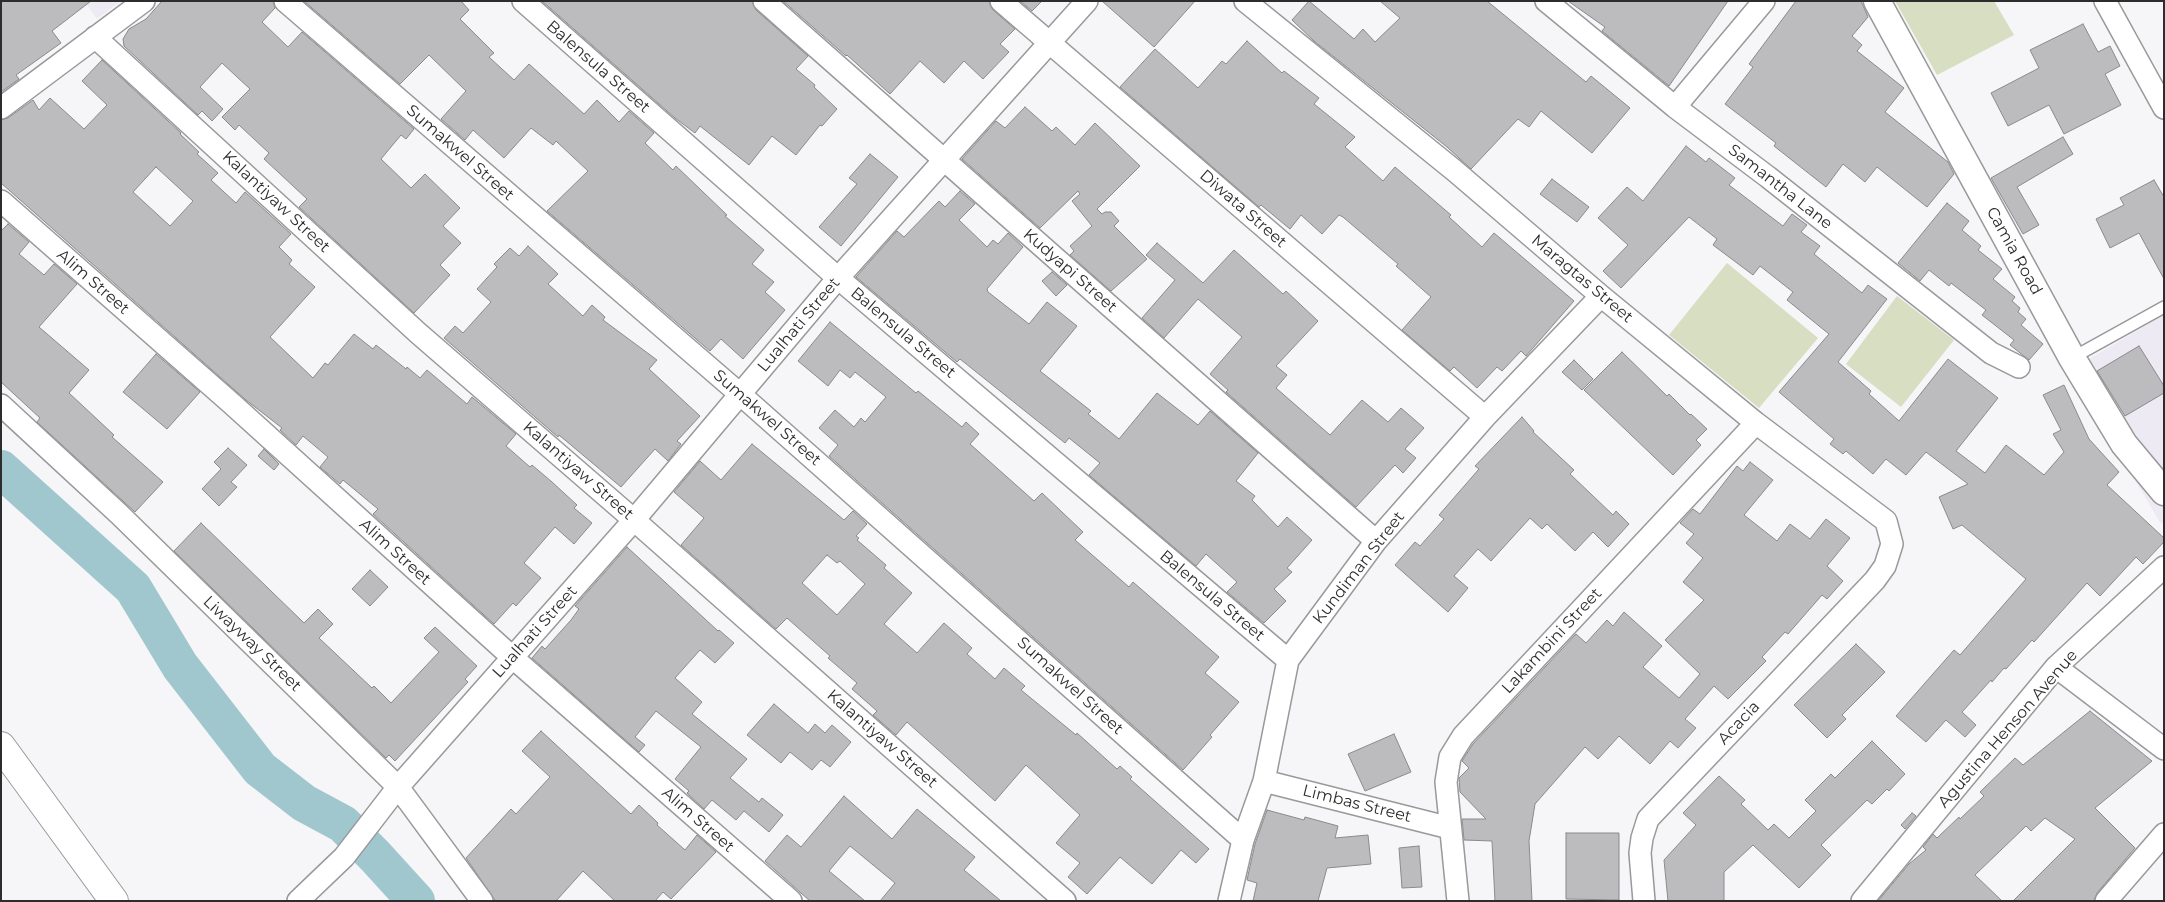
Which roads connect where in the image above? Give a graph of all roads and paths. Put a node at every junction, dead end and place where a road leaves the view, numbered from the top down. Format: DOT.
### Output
graph roads {
  1 [pos="144,1"];
  2 [pos="285,1"];
  3 [pos="524,1"];
  4 [pos="764,1"];
  5 [pos="1001,1"];
  6 [pos="1087,1"];
  7 [pos="1245,1"];
  8 [pos="1546,1"];
  9 [pos="1764,1"];
  10 [pos="1877,1"];
  11 [pos="2105,1"];
  12 [pos="96,36"];
  13 [pos="1050,44"];
  14 [pos="1674,107"];
  15 [pos="1,108"];
  16 [pos="2164,108"];
  17 [pos="943,159"];
  18 [pos="1,200"];
  19 [pos="838,278"];
  20 [pos="1601,296"];
  21 [pos="2164,307"];
  22 [pos="2072,358"];
  23 [pos="2019,367"];
  24 [pos="741,395"];
  25 [pos="1,406"];
  26 [pos="1485,418"];
  27 [pos="1756,423"];
  28 [pos="2164,492"];
  29 [pos="634,520"];
  30 [pos="1376,541"];
  31 [pos="1885,566"];
  32 [pos="2164,567"];
  33 [pos="512,657"];
  34 [pos="1288,660"];
  35 [pos="2056,667"];
  36 [pos="1,746"];
  37 [pos="2164,749"];
  38 [pos="1264,781"];
  39 [pos="398,787"];
  40 [pos="1450,828"];
  41 [pos="2164,834"];
  42 [pos="1243,840"];
  43 [pos="114,901"];
  44 [pos="298,901"];
  45 [pos="482,901"];
  46 [pos="791,901"];
  47 [pos="1065,901"];
  48 [pos="1229,901"];
  49 [pos="1458,901"];
  50 [pos="1644,901"];
  51 [pos="1862,901"];
  52 [pos="2106,901"];
  1 -- 12 [label="street"];
  2 -- 24 [label="street, Sumakwel Street"];
  3 -- 19 [label="street, Balensula Street"];
  4 -- 17 [label="street, Kudyapi Street"];
  5 -- 13 [label="street, Diwata Street"];
  6 -- 13 [label="street, Lualhati Street"];
  7 -- 20 [label="street, Maragtas Street"];
  8 -- 14 [label="street, Samantha Lane"];
  9 -- 14 [label="street"];
  10 -- 22 [label="street, Camia Road"];
  11 -- 16 [label="street"];
  12 -- 15 [label="street"];
  12 -- 29 [label="street, Kalantiyaw Street"];
  13 -- 17 [label="street, Lualhati Street"];
  13 -- 26 [label="street, Diwata Street"];
  14 -- 23 [label="street, Samantha Lane"];
  17 -- 19 [label="street, Lualhati Street"];
  17 -- 30 [label="street, Kudyapi Street"];
  18 -- 33 [label="street, Alim Street"];
  19 -- 24 [label="street, Lualhati Street"];
  19 -- 34 [label="street, Balensula Street"];
  20 -- 26 [label="street, Kundiman Street"];
  20 -- 27 [label="street, Maragtas Street"];
  21 -- 22 [label="lane"];
  22 -- 28 [label="street, Camia Road"];
  24 -- 29 [label="street, Lualhati Street"];
  24 -- 42 [label="street, Sumakwel Street"];
  25 -- 39 [label="street, Liwayway Street"];
  26 -- 30 [label="street, Kundiman Street"];
  27 -- 31 [label="street, Maragtas Street"];
  27 -- 40 [label="street, Lakambini Street"];
  29 -- 33 [label="street, Lualhati Street"];
  29 -- 47 [label="street, Kalantiyaw Street"];
  30 -- 34 [label="street, Kundiman Street"];
  31 -- 50 [label="street, Acacia"];
  32 -- 35 [label="street, Agustina Henson Avenue"];
  33 -- 39 [label="street, Lualhati Street"];
  33 -- 46 [label="street, Alim Street"];
  34 -- 38 [label="street, Kundiman Street"];
  35 -- 37 [label="street"];
  35 -- 51 [label="street, Agustina Henson Avenue"];
  36 -- 43 [label="main road"];
  38 -- 40 [label="street, Limbas Street"];
  38 -- 42 [label="street, Kundiman Street"];
  39 -- 44 [label="street, Lualhati Street"];
  39 -- 45 [label="street, Liwayway Street"];
  40 -- 49 [label="street, Lakambini Street"];
  41 -- 52 [label="street"];
  42 -- 48 [label="street, Kundiman Street"];
}
